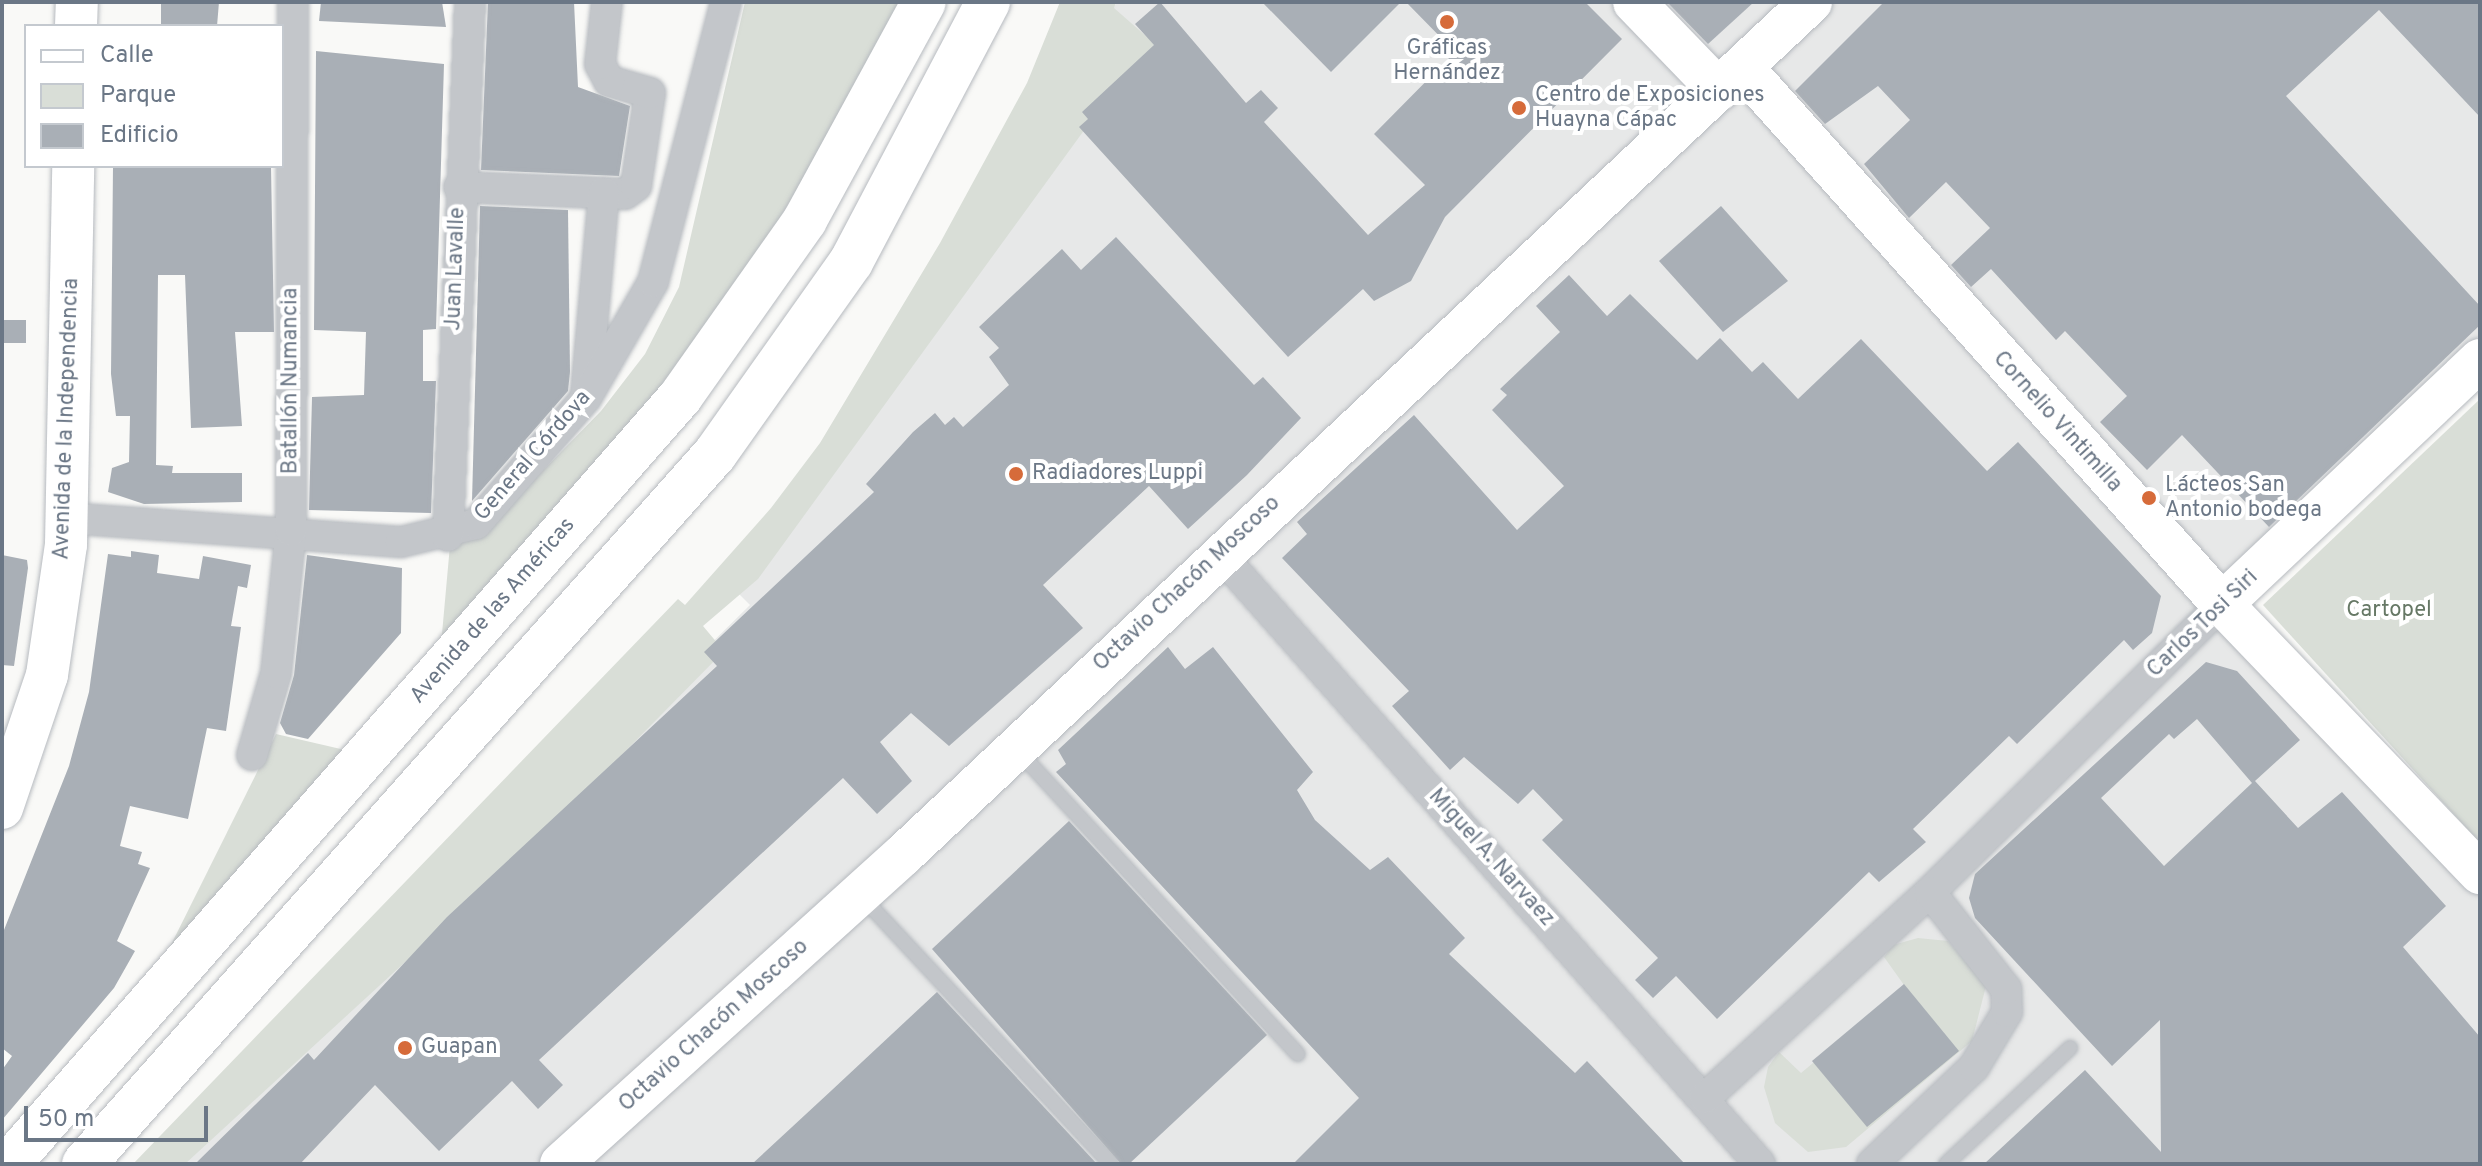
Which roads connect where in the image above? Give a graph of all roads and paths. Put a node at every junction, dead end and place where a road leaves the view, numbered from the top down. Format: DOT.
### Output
graph roads {
  1 [pos="77,2"];
  2 [pos="293,2"];
  3 [pos="470,2"];
  4 [pos="607,2"];
  5 [pos="726,2"];
  6 [pos="985,2"];
  7 [pos="1634,2"];
  8 [pos="1811,2"];
  9 [pos="923,6"];
  10 [pos="76,24"];
  11 [pos="1731,78"];
  12 [pos="73,168"];
  13 [pos="459,187"];
  14 [pos="604,193"];
  15 [pos="2480,360"];
  16 [pos="586,398"];
  17 [pos="66,518"];
  18 [pos="291,531"];
  19 [pos="448,536"];
  20 [pos="1219,553"];
  21 [pos="2222,604"];
  22 [pos="1016,749"];
  23 [pos="252,755"];
  24 [pos="2,808"];
  25 [pos="2480,873"];
  26 [pos="1930,892"];
  27 [pos="860,894"];
  28 [pos="2070,1048"];
  29 [pos="1298,1054"];
  30 [pos="1705,1098"];
  31 [pos="1882,1161"];
  32 [pos="9,1164"];
  33 [pos="84,1164"];
  34 [pos="561,1164"];
  35 [pos="1111,1164"];
  36 [pos="1760,1164"];
  37 [pos="1946,1164"];
  1 -- 10 [label="street"];
  2 -- 18 [label="street, Batallón Numancia"];
  3 -- 13 [label="street, Juan Lavalle"];
  4 -- 14 [label="street"];
  5 -- 16 [label="street, General Córdova"];
  6 -- 33 [label="main road"];
  7 -- 11 [label="street, Cornelio Vintimilla"];
  8 -- 11 [label="street, Octavio Chacón Moscoso"];
  9 -- 32 [label="main road, Avenida de las Américas"];
  11 -- 20 [label="street, Octavio Chacón Moscoso"];
  11 -- 21 [label="street, Cornelio Vintimilla"];
  12 -- 17 [label="street, Avenida de la Independencia"];
  13 -- 14 [label="street"];
  13 -- 19 [label="street, Juan Lavalle"];
  14 -- 16 [label="street"];
  15 -- 21 [label="street, Carlos Tosi Siri"];
  16 -- 19 [label="street, General Córdova"];
  17 -- 18 [label="street, General Córdova"];
  17 -- 24 [label="street, Avenida de la Independencia"];
  18 -- 19 [label="street, General Córdova"];
  18 -- 23 [label="street, Batallón Numancia"];
  20 -- 22 [label="street, Octavio Chacón Moscoso"];
  20 -- 30 [label="street, Miguel A. Narvaez"];
  21 -- 25 [label="street, Cornelio Vintimilla"];
  21 -- 26 [label="street, Carlos Tosi Siri"];
  22 -- 27 [label="street, Octavio Chacón Moscoso"];
  22 -- 29 [label="lane"];
  26 -- 30 [label="street, Carlos Tosi Siri"];
  26 -- 31 [label="street"];
  27 -- 34 [label="street, Octavio Chacón Moscoso"];
  27 -- 35 [label="lane"];
  28 -- 37 [label="lane"];
  30 -- 36 [label="street, Miguel A. Narvaez"];
}
